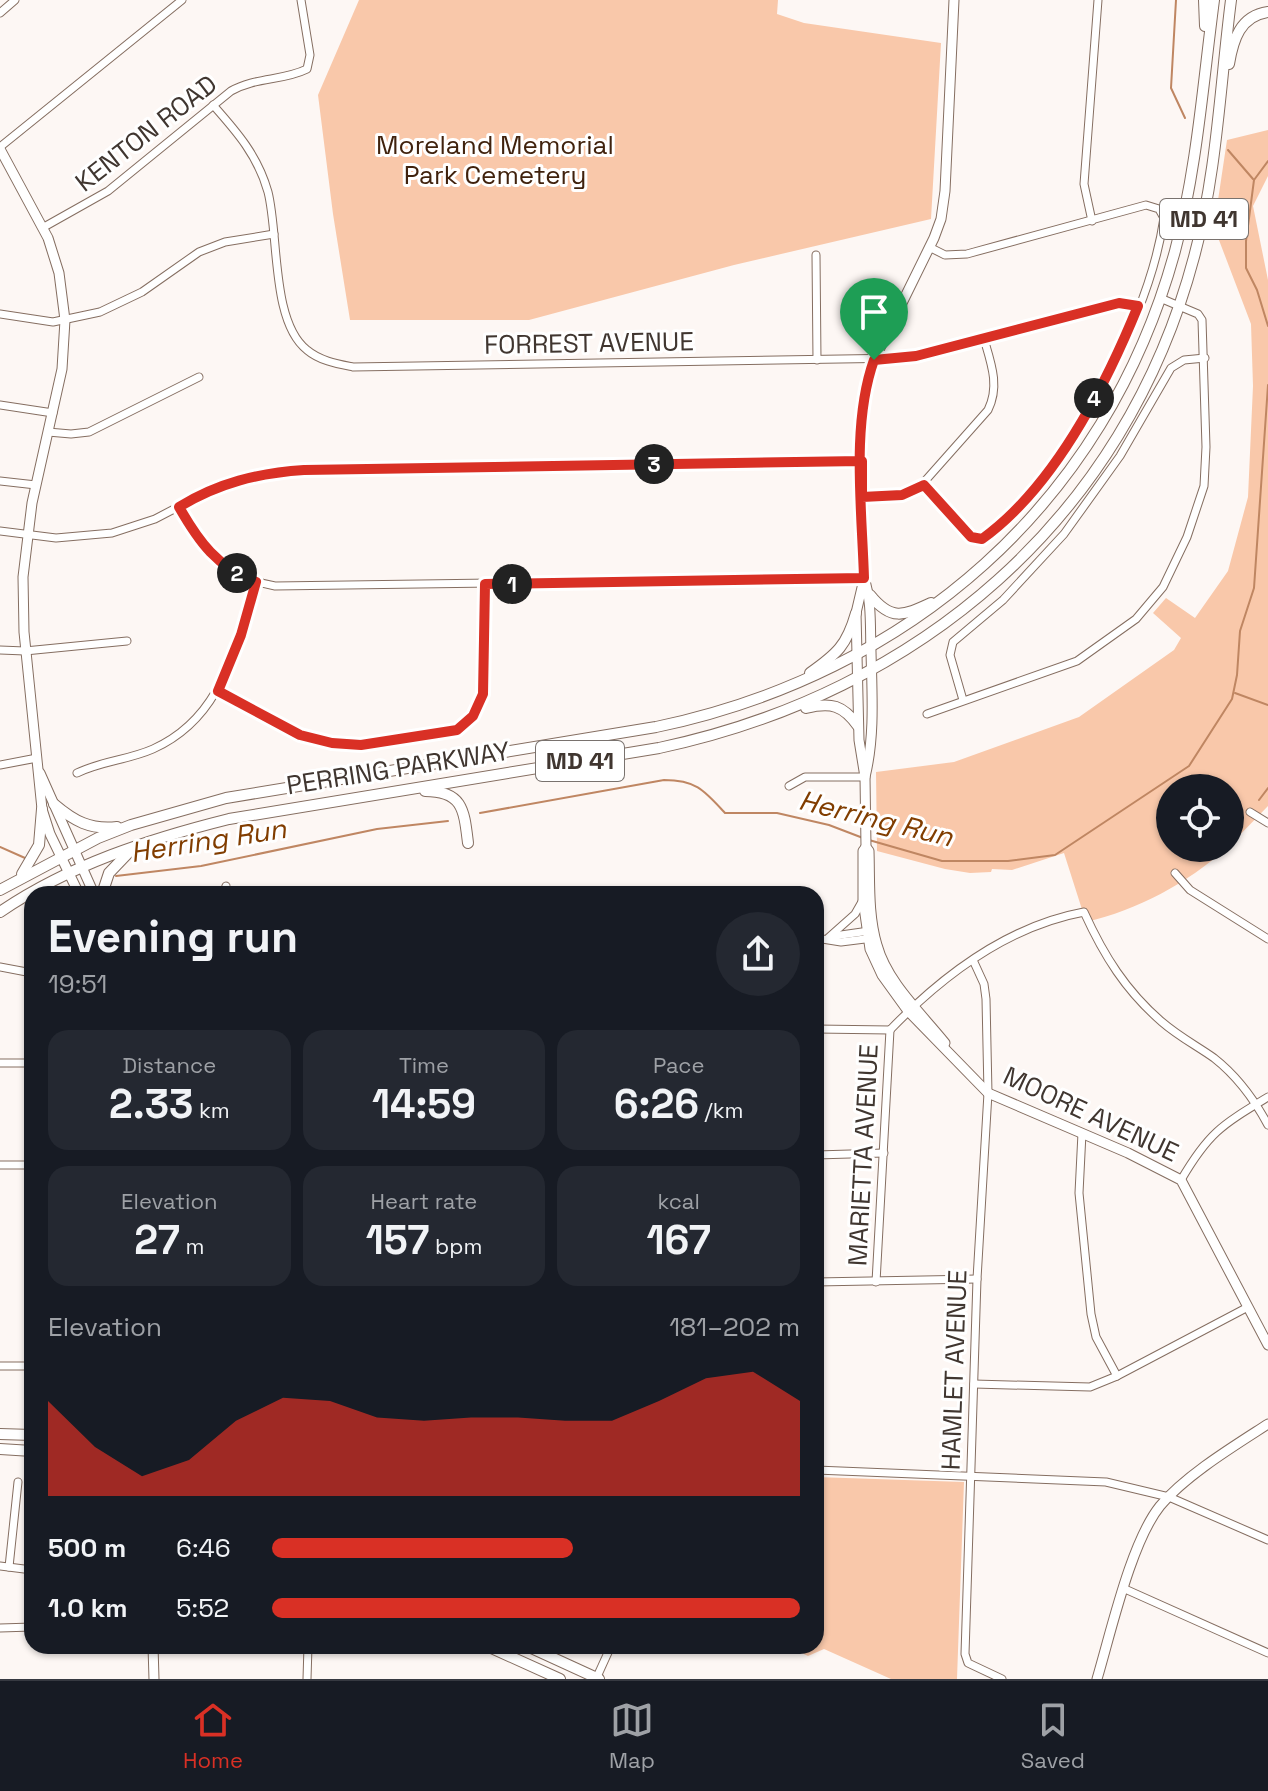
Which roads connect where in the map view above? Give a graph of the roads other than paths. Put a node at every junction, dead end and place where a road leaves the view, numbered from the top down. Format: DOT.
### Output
graph roads {
  1 [pos="15,0"];
  2 [pos="182,0"];
  3 [pos="301,0"];
  4 [pos="954,0"];
  5 [pos="1098,0"];
  6 [pos="1204,0"];
  7 [pos="1214,0"];
  8 [pos="1231,0"];
  9 [pos="1268,12"];
  10 [pos="0,13"];
  11 [pos="1206,63"];
  12 [pos="213,105"];
  13 [pos="1217,129"];
  14 [pos="0,148"];
  15 [pos="1092,221"];
  16 [pos="44,227"];
  17 [pos="274,234"];
  18 [pos="929,247"];
  19 [pos="816,255"];
  20 [pos="1160,298"];
  21 [pos="1138,306"];
  22 [pos="1179,307"];
  23 [pos="0,314"];
  24 [pos="65,320"];
  25 [pos="984,339"];
  26 [pos="1205,358"];
  27 [pos="817,360"];
  28 [pos="874,360"];
  29 [pos="199,377"];
  30 [pos="0,405"];
  31 [pos="53,413"];
  32 [pos="48,432"];
  33 [pos="862,461"];
  34 [pos="0,481"];
  35 [pos="36,485"];
  36 [pos="924,485"];
  37 [pos="862,497"];
  38 [pos="179,507"];
  39 [pos="0,531"];
  40 [pos="27,535"];
  41 [pos="864,578"];
  42 [pos="256,582"];
  43 [pos="485,584"];
  44 [pos="951,593"];
  45 [pos="870,595"];
  46 [pos="856,613"];
  47 [pos="127,641"];
  48 [pos="871,648"];
  49 [pos="0,650"];
  50 [pos="25,651"];
  51 [pos="856,656"];
  52 [pos="871,671"];
  53 [pos="857,679"];
  54 [pos="786,690"];
  55 [pos="218,691"];
  56 [pos="963,700"];
  57 [pos="927,714"];
  58 [pos="758,721"];
  59 [pos="858,726"];
  60 [pos="37,758"];
  61 [pos="0,765"];
  62 [pos="38,770"];
  63 [pos="77,773"];
  64 [pos="865,777"];
  65 [pos="789,786"];
  66 [pos="399,790"];
  67 [pos="54,804"];
  68 [pos="42,809"];
  69 [pos="1250,812"];
  70 [pos="1268,823"];
  71 [pos="131,825"];
  72 [pos="468,843"];
  73 [pos="135,846"];
  74 [pos="866,846"];
  75 [pos="73,849"];
  76 [pos="60,856"];
  77 [pos="81,868"];
  78 [pos="1175,873"];
  79 [pos="69,874"];
  80 [pos="18,879"];
  81 [pos="46,886"];
  82 [pos="75,886"];
  83 [pos="90,886"];
  84 [pos="105,886"];
  85 [pos="0,890"];
  86 [pos="24,898"];
  87 [pos="24,900"];
  88 [pos="863,900"];
  89 [pos="18,901"];
  90 [pos="0,912"];
  91 [pos="871,934"];
  92 [pos="824,938"];
  93 [pos="828,938"];
  94 [pos="1268,939"];
  95 [pos="973,960"];
  96 [pos="0,967"];
  97 [pos="24,972"];
  98 [pos="912,1009"];
  99 [pos="824,1029"];
  100 [pos="890,1030"];
  101 [pos="0,1063"];
  102 [pos="24,1063"];
  103 [pos="988,1093"];
  104 [pos="1268,1097"];
  105 [pos="1257,1104"];
  106 [pos="1268,1125"];
  107 [pos="1082,1133"];
  108 [pos="884,1153"];
  109 [pos="824,1155"];
  110 [pos="0,1165"];
  111 [pos="24,1165"];
  112 [pos="1181,1180"];
  113 [pos="977,1279"];
  114 [pos="824,1282"];
  115 [pos="876,1282"];
  116 [pos="1248,1307"];
  117 [pos="1268,1345"];
  118 [pos="0,1366"];
  119 [pos="24,1366"];
  120 [pos="1117,1376"];
  121 [pos="974,1384"];
  122 [pos="1268,1424"];
  123 [pos="0,1434"];
  124 [pos="24,1435"];
  125 [pos="0,1449"];
  126 [pos="24,1450"];
  127 [pos="824,1470"];
  128 [pos="971,1476"];
  129 [pos="18,1482"];
  130 [pos="1169,1497"];
  131 [pos="1268,1540"];
  132 [pos="4,1567"];
  133 [pos="24,1569"];
  134 [pos="1125,1589"];
  135 [pos="24,1627"];
  136 [pos="0,1628"];
  137 [pos="1268,1653"];
  138 [pos="153,1654"];
  139 [pos="308,1654"];
  140 [pos="505,1654"];
  141 [pos="544,1654"];
  142 [pos="608,1654"];
  143 [pos="154,1679"];
  144 [pos="307,1679"];
  145 [pos="560,1679"];
  146 [pos="597,1679"];
  147 [pos="1002,1679"];
  148 [pos="1097,1679"];
  1 -- 10 [label="street"];
  2 -- 14 [label="street"];
  3 -- 12 [label="street, KENTON ROAD"];
  4 -- 18 [label="street"];
  5 -- 15 [label="street"];
  6 -- 11 [label="main road"];
  7 -- 11 [label="main road, PERRING PARKWAY / MD 41"];
  8 -- 13 [label="main road, PERRING PARKWAY / MD 41"];
  9 -- 13 [label="main road"];
  11 -- 20 [label="main road, PERRING PARKWAY / MD 41"];
  12 -- 16 [label="street, KENTON ROAD"];
  12 -- 17 [label="street, FORREST AVENUE"];
  13 -- 22 [label="main road, PERRING PARKWAY / MD 41"];
  14 -- 16 [label="street"];
  15 -- 18 [label="street"];
  15 -- 21 [label="street"];
  16 -- 24 [label="street"];
  17 -- 24 [label="street"];
  17 -- 27 [label="street, FORREST AVENUE"];
  18 -- 28 [label="street"];
  19 -- 27 [label="street"];
  20 -- 22 [label="street"];
  20 -- 44 [label="main road, PERRING PARKWAY / MD 41"];
  21 -- 25 [label="street, FORREST AVENUE"];
  21 -- 36 [label="street"];
  22 -- 26 [label="street"];
  22 -- 52 [label="main road, PERRING PARKWAY / MD 41"];
  23 -- 24 [label="street"];
  24 -- 31 [label="street"];
  25 -- 28 [label="street, FORREST AVENUE"];
  25 -- 36 [label="street"];
  26 -- 56 [label="street"];
  26 -- 56 [label="street"];
  27 -- 28 [label="street, FORREST AVENUE"];
  28 -- 33 [label="street"];
  29 -- 32 [label="street"];
  30 -- 31 [label="street"];
  31 -- 32 [label="street"];
  32 -- 35 [label="street"];
  33 -- 37 [label="street"];
  33 -- 38 [label="street"];
  34 -- 35 [label="street"];
  35 -- 40 [label="street"];
  36 -- 37 [label="street"];
  37 -- 41 [label="street"];
  38 -- 40 [label="street"];
  38 -- 42 [label="street"];
  39 -- 40 [label="street"];
  40 -- 50 [label="street"];
  41 -- 43 [label="street"];
  41 -- 45 [label="street"];
  41 -- 46 [label="street"];
  42 -- 43 [label="street"];
  42 -- 55 [label="street"];
  43 -- 55 [label="street"];
  44 -- 45 [label="main road"];
  44 -- 48 [label="main road, PERRING PARKWAY / MD 41"];
  45 -- 48 [label="street"];
  46 -- 51 [label="street"];
  46 -- 54 [label="main road"];
  47 -- 50 [label="street"];
  48 -- 51 [label="main road, PERRING PARKWAY / MD 41"];
  48 -- 52 [label="street"];
  49 -- 50 [label="street"];
  50 -- 60 [label="street"];
  51 -- 53 [label="street"];
  51 -- 54 [label="main road, PERRING PARKWAY / MD 41"];
  52 -- 53 [label="main road, PERRING PARKWAY / MD 41"];
  52 -- 64 [label="street"];
  53 -- 58 [label="main road, PERRING PARKWAY / MD 41"];
  53 -- 59 [label="street"];
  54 -- 71 [label="main road, PERRING PARKWAY / MD 41"];
  55 -- 63 [label="street"];
  56 -- 57 [label="street"];
  58 -- 59 [label="main road"];
  58 -- 66 [label="main road, PERRING PARKWAY / MD 41"];
  59 -- 64 [label="street"];
  60 -- 61 [label="street"];
  60 -- 62 [label="street"];
  62 -- 67 [label="street"];
  62 -- 68 [label="street"];
  64 -- 65 [label="street"];
  64 -- 74 [label="street"];
  66 -- 72 [label="main road"];
  66 -- 73 [label="main road, PERRING PARKWAY / MD 41"];
  67 -- 71 [label="main road"];
  67 -- 75 [label="street"];
  68 -- 76 [label="street"];
  68 -- 80 [label="main road"];
  69 -- 70 [label="street"];
  71 -- 75 [label="main road, PERRING PARKWAY / MD 41"];
  73 -- 77 [label="main road, PERRING PARKWAY / MD 41"];
  73 -- 84 [label="main road"];
  74 -- 88 [label="street"];
  74 -- 91 [label="street"];
  75 -- 76 [label="main road, PERRING PARKWAY / MD 41"];
  75 -- 77 [label="street"];
  76 -- 79 [label="street"];
  76 -- 80 [label="main road, PERRING PARKWAY / MD 41"];
  77 -- 79 [label="main road, PERRING PARKWAY / MD 41"];
  77 -- 83 [label="street"];
  78 -- 94 [label="street"];
  79 -- 81 [label="main road, PERRING PARKWAY / MD 41"];
  79 -- 82 [label="street"];
  80 -- 85 [label="main road, PERRING PARKWAY / MD 41"];
  86 -- 89 [label="main road, PERRING PARKWAY / MD 41"];
  87 -- 89 [label="main road"];
  88 -- 91 [label="street"];
  88 -- 93 [label="street"];
  89 -- 90 [label="main road, PERRING PARKWAY / MD 41"];
  91 -- 93 [label="street"];
  91 -- 98 [label="street, MOORE AVENUE"];
  92 -- 93 [label="street"];
  95 -- 98 [label="street"];
  95 -- 103 [label="street, HAMLET AVENUE"];
  95 -- 105 [label="street"];
  96 -- 97 [label="street"];
  98 -- 100 [label="street"];
  98 -- 103 [label="street, MOORE AVENUE"];
  99 -- 100 [label="street"];
  100 -- 108 [label="street, MARIETTA AVENUE"];
  101 -- 102 [label="street"];
  103 -- 107 [label="street, MOORE AVENUE"];
  103 -- 113 [label="street, HAMLET AVENUE"];
  104 -- 105 [label="street"];
  105 -- 106 [label="street"];
  105 -- 112 [label="street"];
  107 -- 112 [label="street, MOORE AVENUE"];
  107 -- 120 [label="street"];
  108 -- 109 [label="street"];
  108 -- 115 [label="street, MARIETTA AVENUE"];
  110 -- 111 [label="street"];
  112 -- 116 [label="street, MOORE AVENUE"];
  113 -- 115 [label="street"];
  113 -- 121 [label="street, HAMLET AVENUE"];
  114 -- 115 [label="street"];
  116 -- 117 [label="street, MOORE AVENUE"];
  116 -- 120 [label="street"];
  118 -- 119 [label="street"];
  120 -- 121 [label="street"];
  121 -- 128 [label="street, HAMLET AVENUE"];
  122 -- 130 [label="street"];
  123 -- 124 [label="main road"];
  125 -- 126 [label="main road"];
  127 -- 128 [label="street"];
  128 -- 130 [label="street"];
  128 -- 147 [label="street, HAMLET AVENUE"];
  129 -- 132 [label="street"];
  130 -- 131 [label="street"];
  130 -- 134 [label="street"];
  132 -- 133 [label="street"];
  134 -- 137 [label="street"];
  134 -- 148 [label="street"];
  135 -- 136 [label="street"];
  138 -- 143 [label="street"];
  139 -- 144 [label="street"];
  140 -- 145 [label="main road"];
  141 -- 146 [label="main road"];
  142 -- 146 [label="street"];
}
